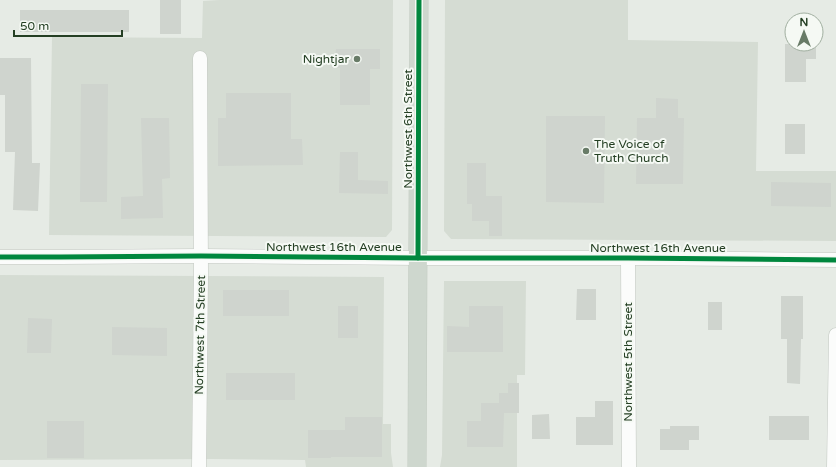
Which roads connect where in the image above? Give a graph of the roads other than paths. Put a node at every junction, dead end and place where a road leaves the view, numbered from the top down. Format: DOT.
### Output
graph roads {
  1 [pos="419,0"];
  2 [pos="200,58"];
  3 [pos="201,256"];
  4 [pos="0,257"];
  5 [pos="418,258"];
  6 [pos="628,258"];
  7 [pos="836,260"];
  8 [pos="836,335"];
  9 [pos="199,467"];
  10 [pos="417,467"];
  11 [pos="629,467"];
  12 [pos="834,467"];
  1 -- 5 [label="main road, Northwest 6th Street"];
  2 -- 3 [label="street, Northwest 7th Street"];
  3 -- 4 [label="street, Northwest 16th Avenue"];
  3 -- 5 [label="street, Northwest 16th Avenue"];
  3 -- 9 [label="street, Northwest 7th Street"];
  5 -- 6 [label="street, Northwest 16th Avenue"];
  5 -- 10 [label="main road, Northwest 6th Street"];
  6 -- 7 [label="street, Northwest 16th Avenue"];
  6 -- 11 [label="street, Northwest 5th Street"];
  8 -- 12 [label="street"];
}
